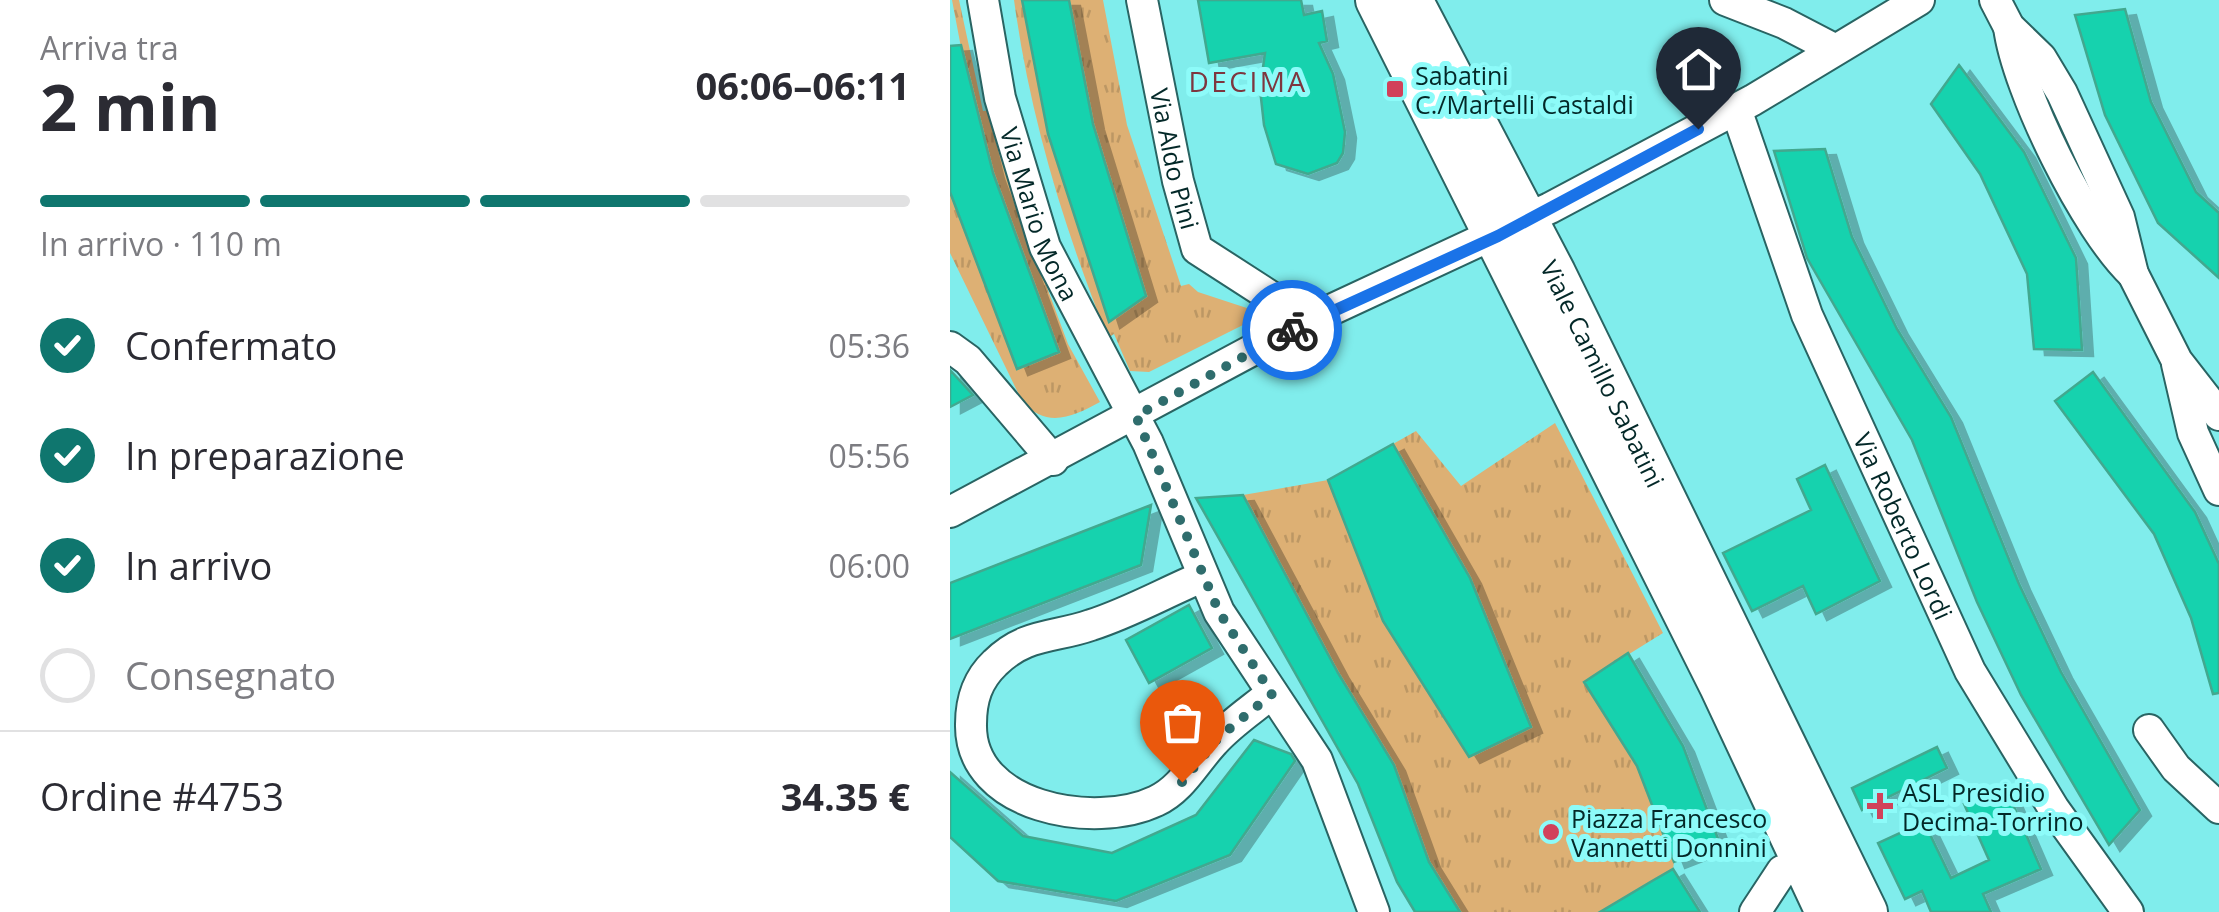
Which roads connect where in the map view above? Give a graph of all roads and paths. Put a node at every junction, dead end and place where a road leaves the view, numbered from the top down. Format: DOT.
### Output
graph roads {
  1 [pos="983,0"];
  2 [pos="1142,0"];
  3 [pos="1377,0"];
  4 [pos="1411,0"];
  5 [pos="1725,0"];
  6 [pos="1919,0"];
  7 [pos="2002,13"];
  8 [pos="1834,50"];
  9 [pos="1736,109"];
  10 [pos="1512,228"];
  11 [pos="1303,324"];
  12 [pos="950,347"];
  13 [pos="2177,361"];
  14 [pos="2219,415"];
  15 [pos="1136,416"];
  16 [pos="1053,460"];
  17 [pos="2219,490"];
  18 [pos="950,512"];
  19 [pos="1202,577"];
  20 [pos="1272,694"];
  21 [pos="2149,730"];
  22 [pos="2219,808"];
  23 [pos="1782,871"];
  24 [pos="1374,912"];
  25 [pos="1755,912"];
  26 [pos="1827,912"];
  27 [pos="1866,912"];
  28 [pos="2128,912"];
  1 -- 15 [label="street, Via Mario Mona"];
  2 -- 11 [label="street, Via Aldo Pini"];
  3 -- 10 [label="street, Viale Camillo Sabatini"];
  4 -- 10 [label="street, Viale Camillo Sabatini"];
  5 -- 8 [label="street"];
  6 -- 8 [label="street"];
  7 -- 13 [label="street"];
  8 -- 9 [label="street"];
  9 -- 10 [label="street"];
  9 -- 28 [label="street, Via Roberto Lordi"];
  10 -- 11 [label="street"];
  10 -- 26 [label="street, Viale Camillo Sabatini"];
  10 -- 27 [label="street, Viale Camillo Sabatini"];
  11 -- 15 [label="street"];
  12 -- 16 [label="street"];
  13 -- 14 [label="street"];
  13 -- 17 [label="street"];
  15 -- 16 [label="street"];
  15 -- 19 [label="street, Via Mario Mona"];
  16 -- 18 [label="street"];
  19 -- 20 [label="street, Via Mario Mona"];
  19 -- 20 [label="street"];
  20 -- 24 [label="street, Via Mario Mona"];
  21 -- 22 [label="street"];
  23 -- 25 [label="street"];
}
